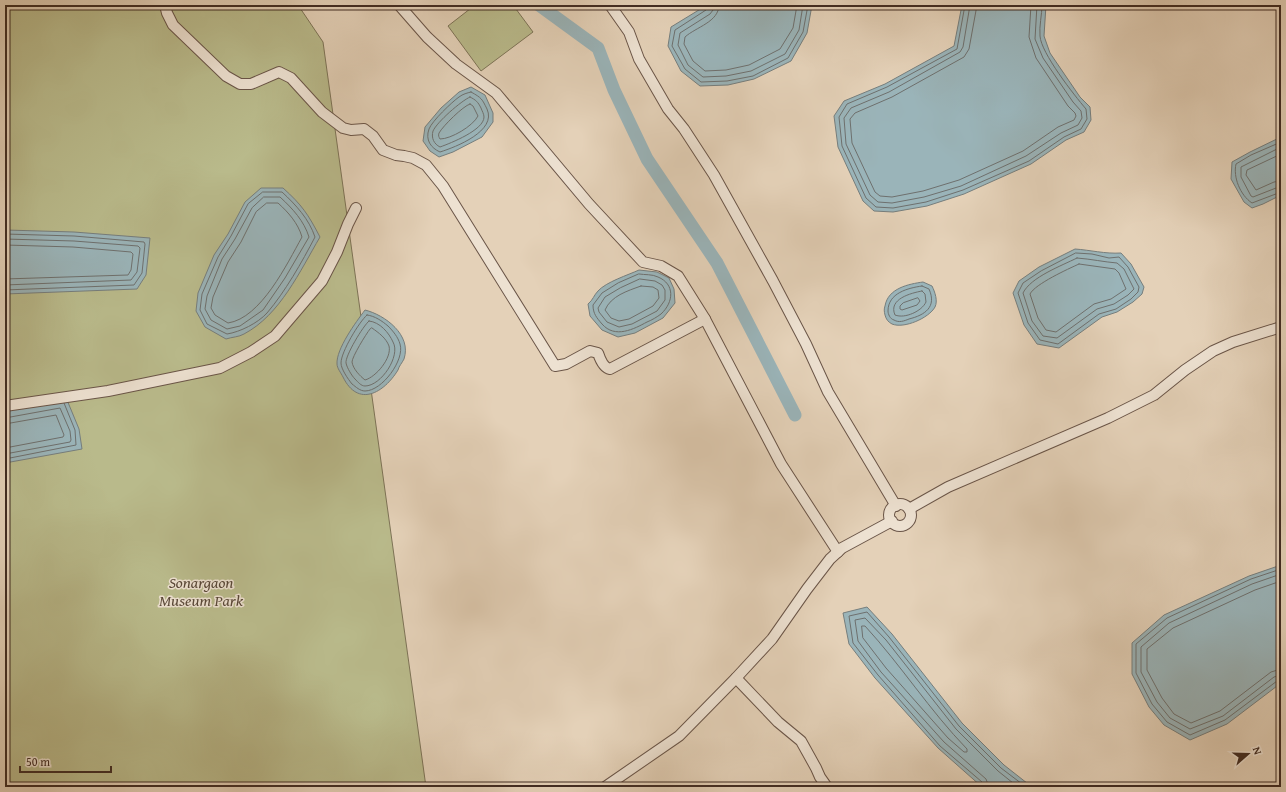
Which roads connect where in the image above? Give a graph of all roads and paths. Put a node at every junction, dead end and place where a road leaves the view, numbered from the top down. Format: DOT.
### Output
graph roads {
  1 [pos="165,5"];
  2 [pos="399,5"];
  3 [pos="610,5"];
  4 [pos="356,208"];
  5 [pos="705,319"];
  6 [pos="1281,327"];
  7 [pos="5,406"];
  8 [pos="896,506"];
  9 [pos="909,509"];
  10 [pos="892,521"];
  11 [pos="838,552"];
  12 [pos="736,678"];
  13 [pos="606,787"];
  14 [pos="827,787"];
  1 -- 5 [label="street"];
  2 -- 5 [label="street"];
  3 -- 8 [label="street"];
  4 -- 7 [label="street"];
  5 -- 11 [label="street"];
  6 -- 9 [label="street"];
  8 -- 9 [label="street"];
  8 -- 10 [label="street"];
  9 -- 10 [label="street"];
  10 -- 11 [label="street"];
  11 -- 12 [label="street"];
  12 -- 13 [label="street"];
  12 -- 14 [label="street"];
}
